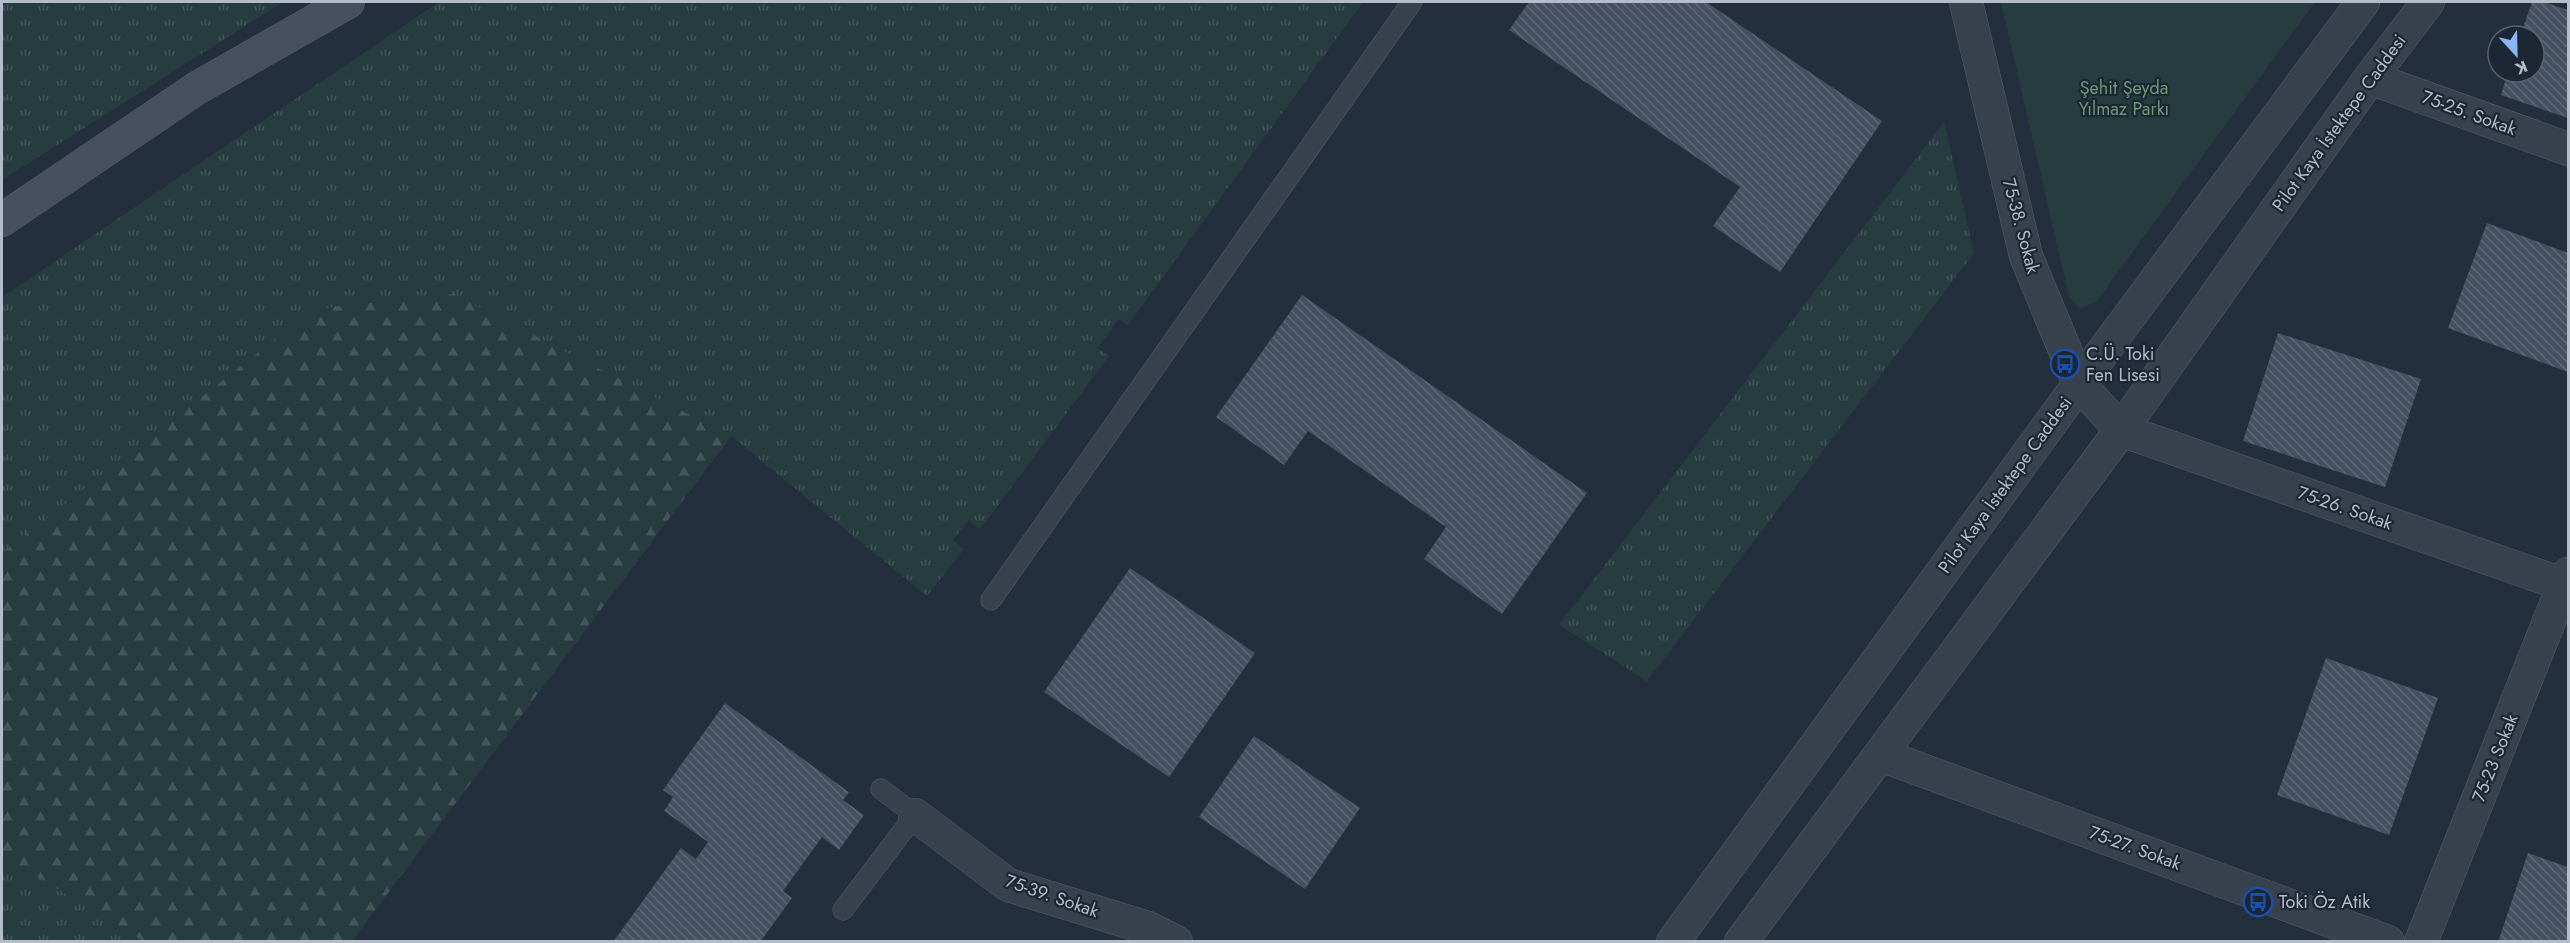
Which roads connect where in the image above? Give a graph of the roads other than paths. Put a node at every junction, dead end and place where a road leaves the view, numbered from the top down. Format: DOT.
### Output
graph roads {
  1 [pos="348,2"];
  2 [pos="1412,2"];
  3 [pos="1966,2"];
  4 [pos="2363,2"];
  5 [pos="2428,2"];
  6 [pos="2370,78"];
  7 [pos="2568,149"];
  8 [pos="2,220"];
  9 [pos="2079,384"];
  10 [pos="2121,430"];
  11 [pos="2567,581"];
  12 [pos="991,600"];
  13 [pos="1881,755"];
  14 [pos="881,789"];
  15 [pos="915,815"];
  16 [pos="843,910"];
  17 [pos="1176,942"];
  18 [pos="1673,942"];
  19 [pos="1741,942"];
  20 [pos="2388,942"];
  21 [pos="2421,942"];
  1 -- 8 [label="main road"];
  2 -- 12 [label="lane"];
  3 -- 9 [label="street, 75-38. Sokak"];
  4 -- 9 [label="street, Pilot Kaya İstektepe Caddesi"];
  5 -- 6 [label="street, Pilot Kaya İstektepe Caddesi"];
  6 -- 7 [label="street, 75-25. Sokak"];
  6 -- 10 [label="street, Pilot Kaya İstektepe Caddesi"];
  9 -- 10 [label="street, 75-38. Sokak"];
  9 -- 18 [label="street, Pilot Kaya İstektepe Caddesi"];
  10 -- 11 [label="street, 75-26. Sokak"];
  10 -- 13 [label="street, Pilot Kaya İstektepe Caddesi"];
  11 -- 21 [label="street, 75-23 Sokak"];
  13 -- 19 [label="street, Pilot Kaya İstektepe Caddesi"];
  13 -- 20 [label="street, 75-27. Sokak"];
  14 -- 15 [label="lane, 75-39. Sokak"];
  15 -- 16 [label="lane"];
  15 -- 17 [label="street, 75-39. Sokak"];
}
